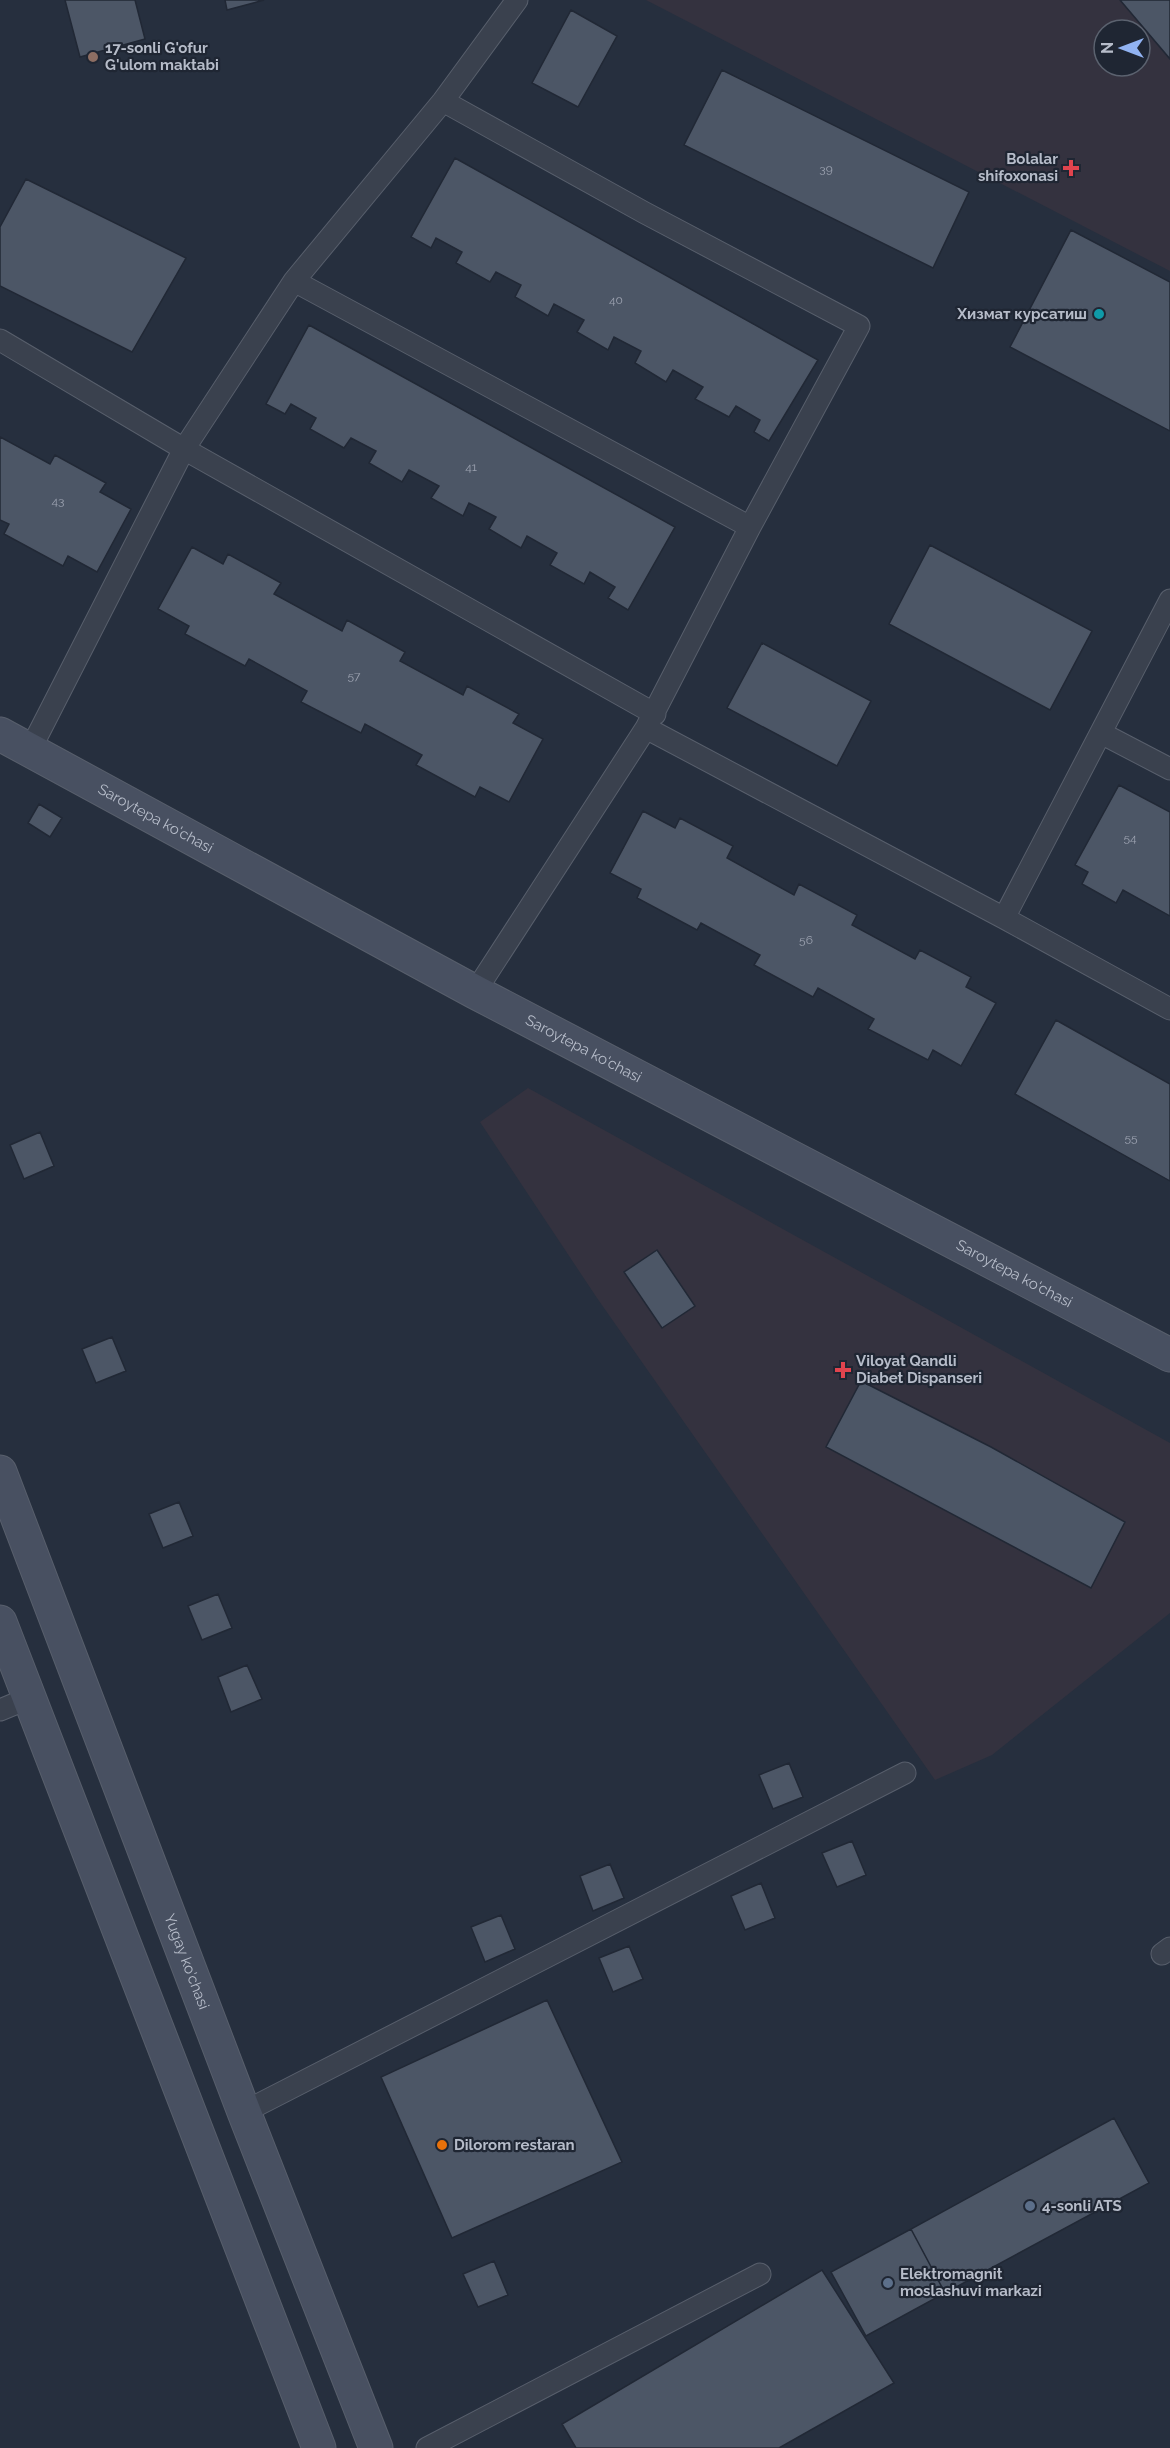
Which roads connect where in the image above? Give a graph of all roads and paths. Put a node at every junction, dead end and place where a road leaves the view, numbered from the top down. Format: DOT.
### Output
graph roads {
  1 [pos="517,0"];
  2 [pos="443,102"];
  3 [pos="294,281"];
  4 [pos="0,340"];
  5 [pos="184,449"];
  6 [pos="750,527"];
  7 [pos="1170,600"];
  8 [pos="651,721"];
  9 [pos="0,734"];
  10 [pos="1101,734"];
  11 [pos="30,750"];
  12 [pos="1170,769"];
  13 [pos="1004,918"];
  14 [pos="475,992"];
  15 [pos="1170,1009"];
  16 [pos="1170,1355"];
  17 [pos="0,1472"];
  18 [pos="0,1622"];
  19 [pos="14,1704"];
  20 [pos="905,1773"];
  21 [pos="244,2112"];
  22 [pos="760,2274"];
  23 [pos="319,2448"];
  24 [pos="376,2448"];
  25 [pos="427,2448"];
  1 -- 2 [label="lane"];
  2 -- 3 [label="lane"];
  2 -- 6 [label="lane"];
  3 -- 5 [label="lane"];
  3 -- 6 [label="lane"];
  4 -- 5 [label="lane"];
  5 -- 8 [label="lane"];
  5 -- 11 [label="lane"];
  6 -- 8 [label="lane"];
  7 -- 10 [label="lane"];
  8 -- 13 [label="lane"];
  8 -- 14 [label="lane"];
  9 -- 11 [label="main road, Saroytepa ko'chasi"];
  10 -- 12 [label="lane"];
  10 -- 13 [label="lane"];
  11 -- 14 [label="main road, Saroytepa ko'chasi"];
  13 -- 15 [label="lane"];
  14 -- 16 [label="main road, Saroytepa ko'chasi"];
  17 -- 21 [label="main road, Yugay ko'chasi"];
  18 -- 19 [label="main road"];
  19 -- 23 [label="main road"];
  20 -- 21 [label="lane"];
  21 -- 24 [label="main road, Yugay ko'chasi"];
  22 -- 25 [label="lane"];
}
